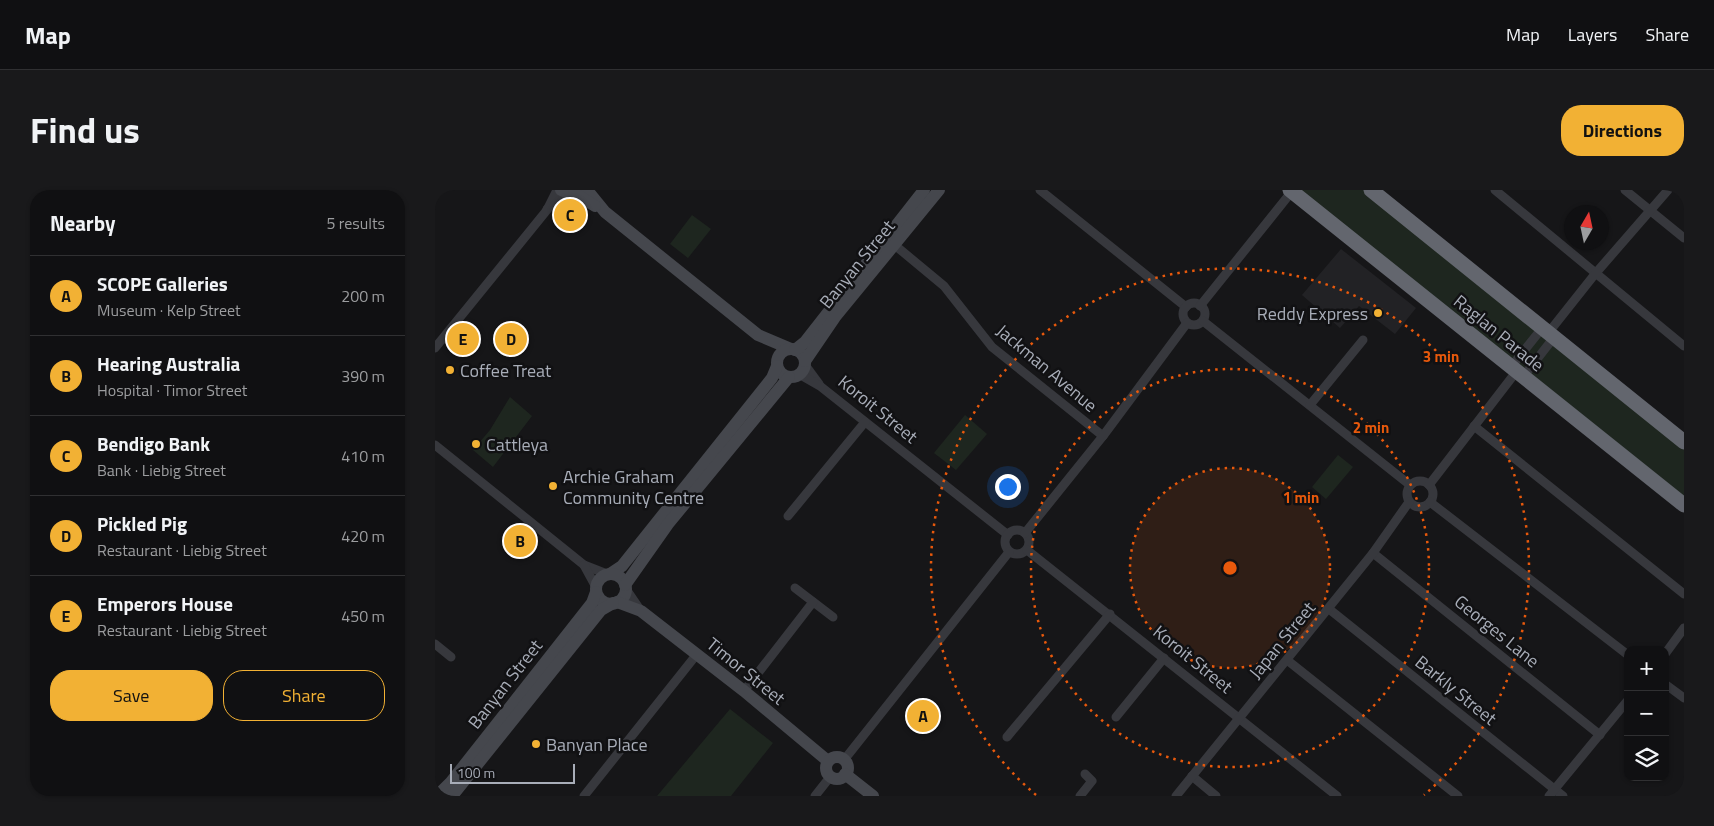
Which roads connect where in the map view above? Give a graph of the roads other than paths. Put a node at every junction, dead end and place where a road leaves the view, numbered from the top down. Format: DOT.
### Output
graph roads {
  1 [pos="587,190"];
  2 [pos="924,190"];
  3 [pos="939,190"];
  4 [pos="1040,190"];
  5 [pos="1292,190"];
  6 [pos="1371,190"];
  7 [pos="1495,190"];
  8 [pos="1625,190"];
  9 [pos="1668,190"];
  10 [pos="568,191"];
  11 [pos="1649,210"];
  12 [pos="605,212"];
  13 [pos="1684,238"];
  14 [pos="891,242"];
  15 [pos="1595,274"];
  16 [pos="1201,306"];
  17 [pos="1186,307"];
  18 [pos="1203,321"];
  19 [pos="1187,322"];
  20 [pos="1549,332"];
  21 [pos="762,338"];
  22 [pos="1363,340"];
  23 [pos="1684,346"];
  24 [pos="435,348"];
  25 [pos="793,350"];
  26 [pos="777,364"];
  27 [pos="799,369"];
  28 [pos="1517,372"];
  29 [pos="1310,405"];
  30 [pos="865,422"];
  31 [pos="1474,426"];
  32 [pos="1103,436"];
  33 [pos="1684,442"];
  34 [pos="435,445"];
  35 [pos="1410,485"];
  36 [pos="1429,485"];
  37 [pos="1409,502"];
  38 [pos="1431,502"];
  39 [pos="1684,505"];
  40 [pos="788,516"];
  41 [pos="1025,533"];
  42 [pos="1008,535"];
  43 [pos="1027,550"];
  44 [pos="1009,552"];
  45 [pos="1373,553"];
  46 [pos="583,566"];
  47 [pos="609,574"];
  48 [pos="626,587"];
  49 [pos="795,588"];
  50 [pos="596,589"];
  51 [pos="1684,594"];
  52 [pos="813,602"];
  53 [pos="615,603"];
  54 [pos="1329,609"];
  55 [pos="641,611"];
  56 [pos="1109,614"];
  57 [pos="833,617"];
  58 [pos="1684,628"];
  59 [pos="435,644"];
  60 [pos="1669,649"];
  61 [pos="1624,651"];
  62 [pos="697,654"];
  63 [pos="451,657"];
  64 [pos="1164,658"];
  65 [pos="1287,660"];
  66 [pos="550,664"];
  67 [pos="1669,687"];
  68 [pos="745,692"];
  69 [pos="1684,698"];
  70 [pos="1624,705"];
  71 [pos="1116,717"];
  72 [pos="1239,718"];
  73 [pos="1601,735"];
  74 [pos="1007,737"];
  75 [pos="844,760"];
  76 [pos="828,761"];
  77 [pos="845,774"];
  78 [pos="1085,774"];
  79 [pos="1192,776"];
  80 [pos="830,777"];
  81 [pos="1552,793"];
  82 [pos="437,796"];
  83 [pos="452,796"];
  84 [pos="584,796"];
  85 [pos="815,796"];
  86 [pos="873,796"];
  87 [pos="1080,796"];
  88 [pos="1176,796"];
  89 [pos="1216,796"];
  90 [pos="1337,796"];
  91 [pos="1458,796"];
  92 [pos="1563,796"];
  1 -- 12 [label="street"];
  2 -- 14 [label="street, Banyan Street"];
  3 -- 14 [label="street, Banyan Street"];
  4 -- 17 [label="street"];
  5 -- 16 [label="street"];
  5 -- 28 [label="highway, Raglan Parade"];
  6 -- 20 [label="highway, Raglan Parade"];
  7 -- 15 [label="street"];
  8 -- 11 [label="street"];
  9 -- 11 [label="street"];
  10 -- 12 [label="street"];
  10 -- 24 [label="street"];
  11 -- 13 [label="street"];
  11 -- 15 [label="street"];
  12 -- 21 [label="street"];
  14 -- 25 [label="street, Banyan Street"];
  14 -- 27 [label="street, Banyan Street"];
  14 -- 32 [label="street, Jackman Avenue"];
  15 -- 20 [label="street"];
  15 -- 23 [label="street"];
  16 -- 17 [label="street"];
  16 -- 18 [label="street"];
  17 -- 19 [label="street"];
  18 -- 19 [label="street"];
  18 -- 29 [label="street"];
  19 -- 32 [label="street"];
  20 -- 28 [label="street"];
  20 -- 28 [label="street"];
  20 -- 33 [label="highway, Raglan Parade"];
  21 -- 25 [label="street"];
  21 -- 26 [label="street"];
  22 -- 29 [label="street"];
  25 -- 26 [label="street"];
  25 -- 27 [label="street"];
  26 -- 27 [label="street"];
  26 -- 47 [label="street"];
  27 -- 30 [label="street, Koroit Street"];
  27 -- 48 [label="street, Banyan Street"];
  28 -- 31 [label="street"];
  28 -- 39 [label="highway, Raglan Parade"];
  29 -- 35 [label="street"];
  30 -- 40 [label="street"];
  30 -- 42 [label="street, Koroit Street"];
  31 -- 36 [label="street"];
  31 -- 51 [label="street"];
  32 -- 41 [label="street"];
  34 -- 46 [label="street"];
  35 -- 36 [label="street"];
  35 -- 37 [label="street"];
  36 -- 38 [label="street"];
  37 -- 38 [label="street"];
  37 -- 45 [label="street, Japan Street"];
  38 -- 61 [label="street"];
  41 -- 42 [label="street"];
  41 -- 43 [label="street"];
  42 -- 44 [label="street"];
  43 -- 44 [label="street"];
  43 -- 56 [label="street, Koroit Street"];
  44 -- 75 [label="street"];
  45 -- 54 [label="street, Japan Street"];
  45 -- 73 [label="street, Georges Lane"];
  46 -- 47 [label="street"];
  46 -- 50 [label="street"];
  47 -- 48 [label="street"];
  47 -- 50 [label="street"];
  48 -- 53 [label="street"];
  48 -- 55 [label="street, Timor Street"];
  49 -- 52 [label="street"];
  50 -- 53 [label="street"];
  50 -- 66 [label="street, Banyan Street"];
  52 -- 57 [label="street"];
  52 -- 68 [label="street"];
  53 -- 55 [label="street, Timor Street"];
  53 -- 66 [label="street, Banyan Street"];
  54 -- 65 [label="street, Japan Street"];
  54 -- 81 [label="street, Barkly Street"];
  55 -- 62 [label="street, Timor Street"];
  56 -- 64 [label="street, Koroit Street"];
  56 -- 74 [label="street"];
  58 -- 60 [label="street"];
  59 -- 63 [label="street"];
  62 -- 68 [label="street, Timor Street"];
  62 -- 84 [label="street"];
  64 -- 71 [label="street"];
  64 -- 72 [label="street, Koroit Street"];
  65 -- 72 [label="street, Japan Street"];
  65 -- 91 [label="street"];
  66 -- 82 [label="street, Banyan Street"];
  66 -- 83 [label="street, Banyan Street"];
  67 -- 69 [label="street"];
  68 -- 76 [label="street, Timor Street"];
  70 -- 73 [label="street"];
  72 -- 79 [label="street, Japan Street"];
  72 -- 90 [label="street, Koroit Street"];
  73 -- 81 [label="street"];
  75 -- 76 [label="street"];
  75 -- 77 [label="street"];
  76 -- 80 [label="street"];
  77 -- 80 [label="street"];
  77 -- 86 [label="street"];
  78 -- 87 [label="street"];
  79 -- 88 [label="street, Japan Street"];
  79 -- 89 [label="street"];
  80 -- 85 [label="street"];
  81 -- 92 [label="street, Barkly Street"];
}
